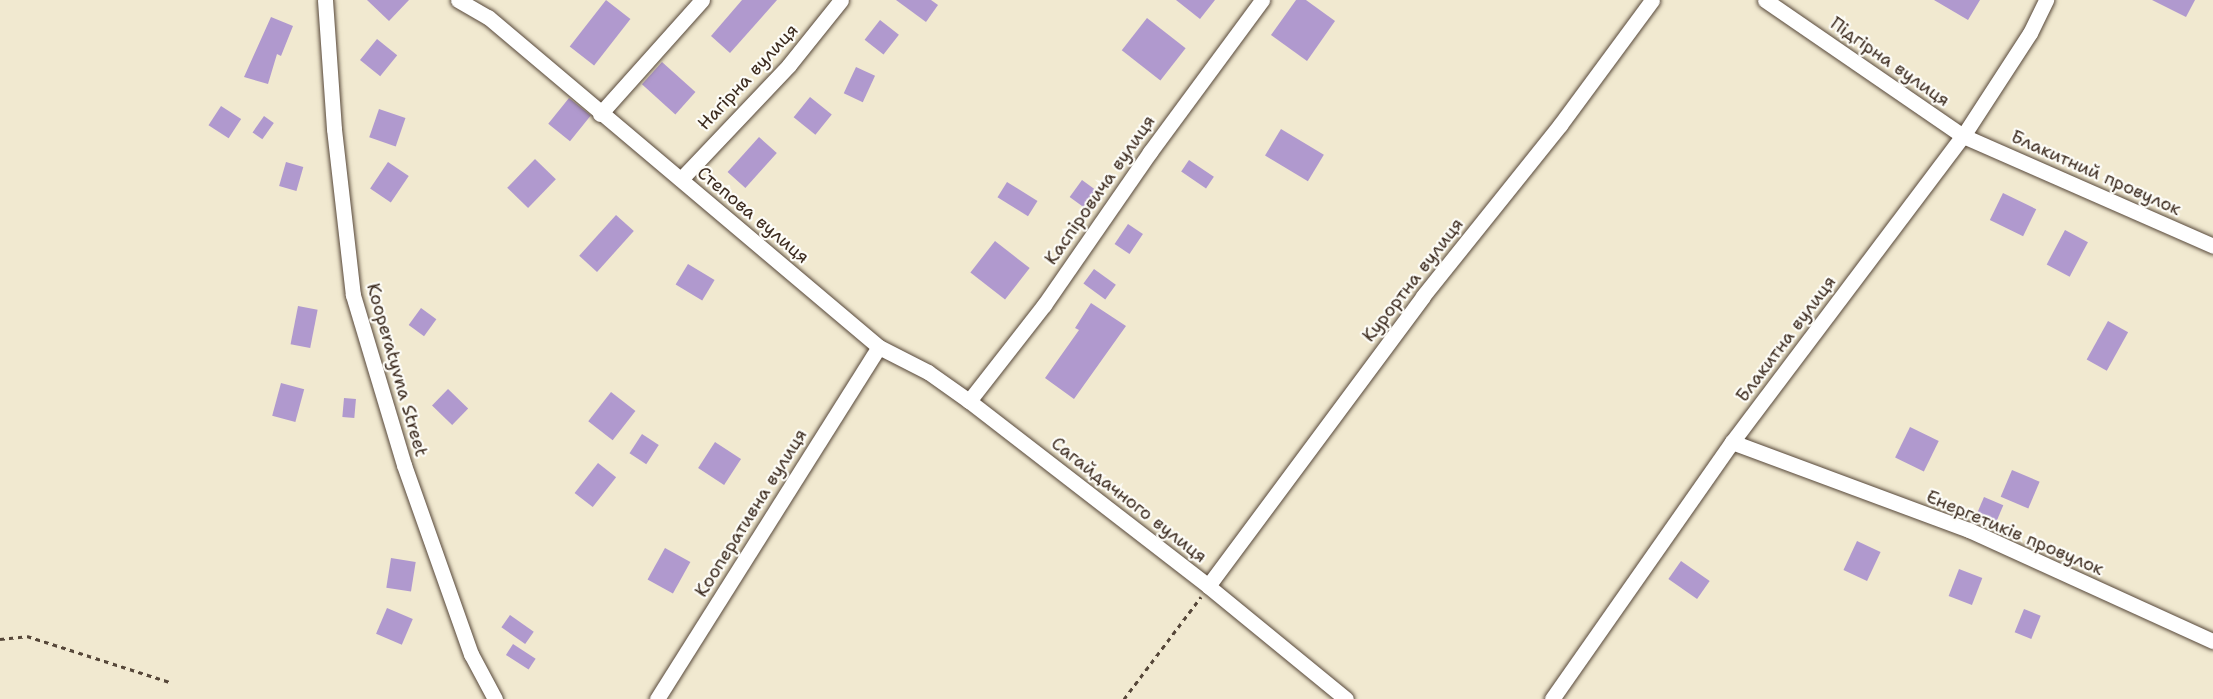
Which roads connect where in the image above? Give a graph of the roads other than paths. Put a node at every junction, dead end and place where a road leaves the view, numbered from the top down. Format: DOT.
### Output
graph roads {
  1 [pos="325,0"];
  2 [pos="458,0"];
  3 [pos="702,0"];
  4 [pos="841,0"];
  5 [pos="1262,0"];
  6 [pos="1652,0"];
  7 [pos="1765,0"];
  8 [pos="2046,0"];
  9 [pos="600,114"];
  10 [pos="1963,136"];
  11 [pos="681,179"];
  12 [pos="2213,246"];
  13 [pos="879,347"];
  14 [pos="969,401"];
  15 [pos="1732,442"];
  16 [pos="1208,586"];
  17 [pos="2213,641"];
  18 [pos="495,699"];
  19 [pos="657,699"];
  20 [pos="1346,699"];
  21 [pos="1552,699"];
  1 -- 18 [label="street, Kooperatyvna Street"];
  2 -- 9 [label="street, Степова вулиця"];
  3 -- 9 [label="street"];
  4 -- 11 [label="street, Нагірна вулиця"];
  5 -- 14 [label="street, Каспіровича вулиця"];
  6 -- 16 [label="street, Курортна вулиця"];
  7 -- 10 [label="street, Підгірна вулиця"];
  8 -- 10 [label="street, Блакитна вулиця"];
  9 -- 11 [label="street, Степова вулиця"];
  10 -- 12 [label="street, Блакитний провулок"];
  10 -- 15 [label="street, Блакитна вулиця"];
  11 -- 13 [label="street, Степова вулиця"];
  13 -- 14 [label="street, Сагайдачного вулиця"];
  13 -- 19 [label="street, Кооперативна вулиця"];
  14 -- 16 [label="street, Сагайдачного вулиця"];
  15 -- 17 [label="street, Енергетиків провулок"];
  15 -- 21 [label="street, Блакитна вулиця"];
  16 -- 20 [label="street, Сагайдачного вулиця"];
}
